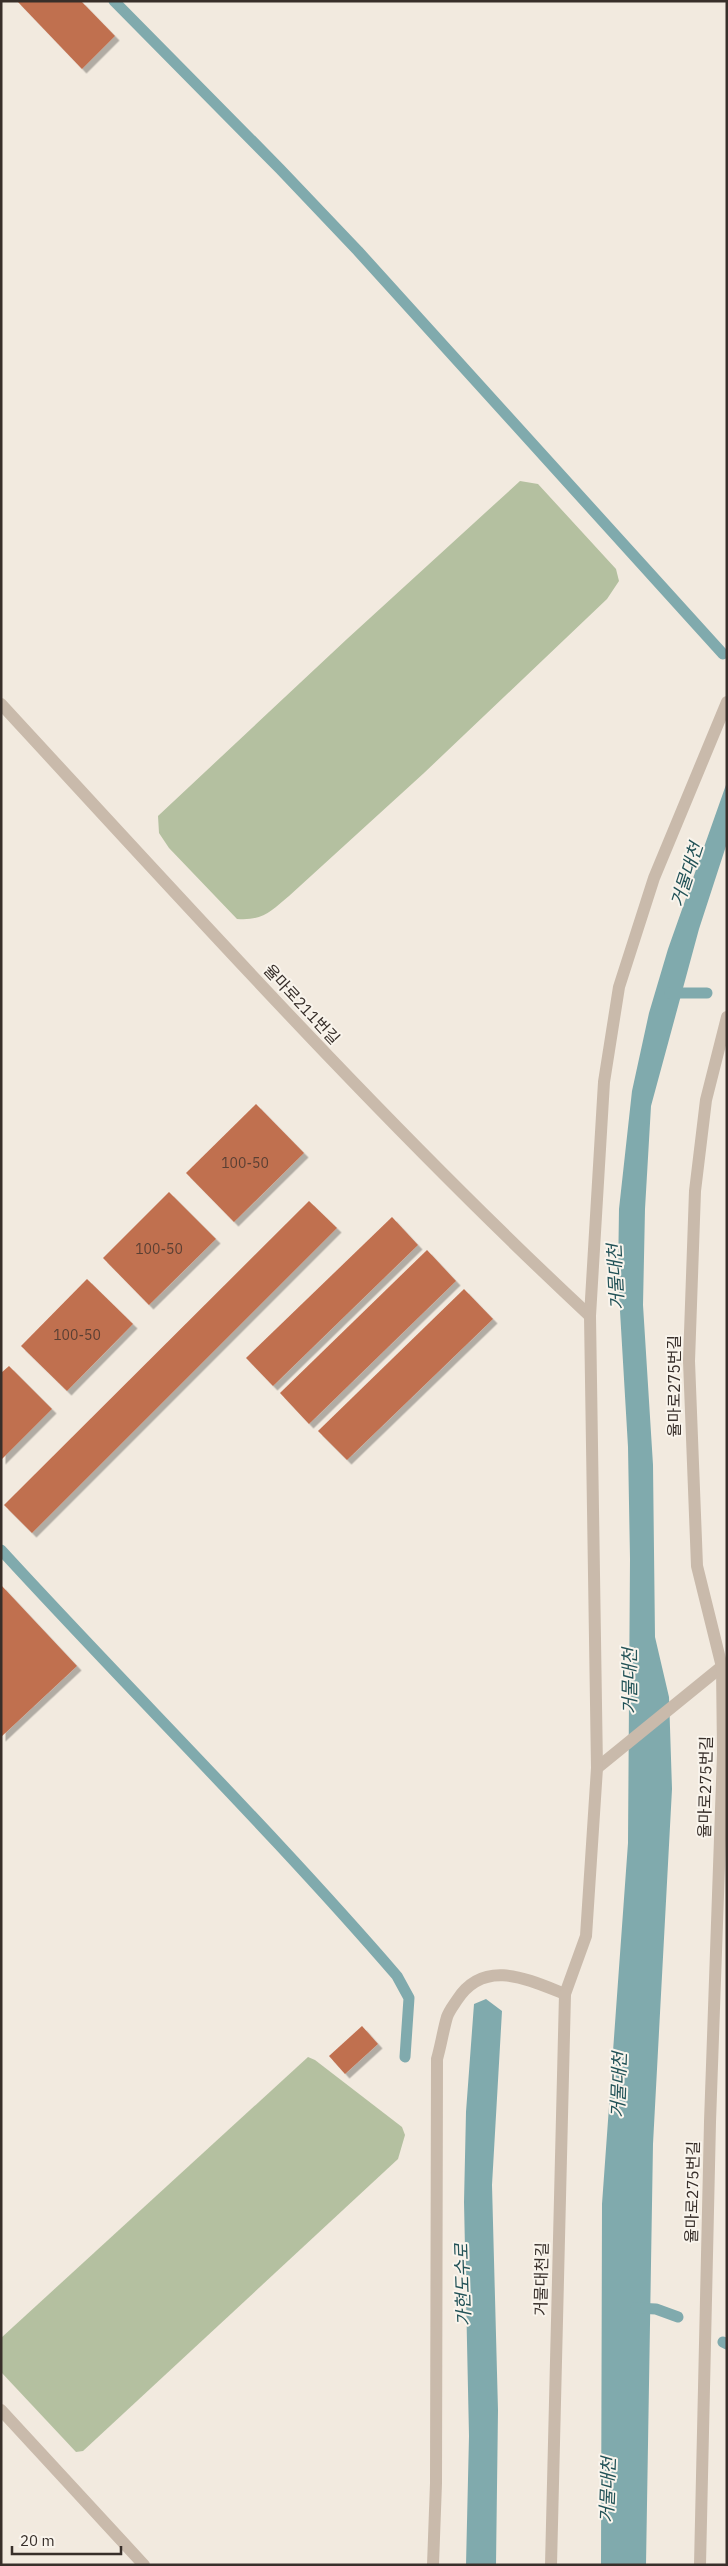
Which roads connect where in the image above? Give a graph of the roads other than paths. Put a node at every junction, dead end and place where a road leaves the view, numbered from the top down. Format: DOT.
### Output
graph roads {
  1 [pos="727,702"];
  2 [pos="1,704"];
  3 [pos="727,1017"];
  4 [pos="590,1316"];
  5 [pos="724,1665"];
  6 [pos="725,1753"];
  7 [pos="597,1768"];
  8 [pos="565,1994"];
  9 [pos="1,2410"];
  10 [pos="144,2565"];
  11 [pos="433,2565"];
  12 [pos="551,2565"];
  13 [pos="700,2565"];
  1 -- 4 [label="street, 거물대천길"];
  2 -- 4 [label="street, 율마로211번길"];
  3 -- 5 [label="street, 율마로275번길"];
  4 -- 7 [label="street, 거물대천길"];
  5 -- 6 [label="street, 율마로275번길"];
  5 -- 7 [label="street"];
  6 -- 13 [label="street, 율마로275번길"];
  7 -- 8 [label="street, 거물대천길"];
  8 -- 11 [label="street"];
  8 -- 12 [label="street, 거물대천길"];
  9 -- 10 [label="street"];
}
